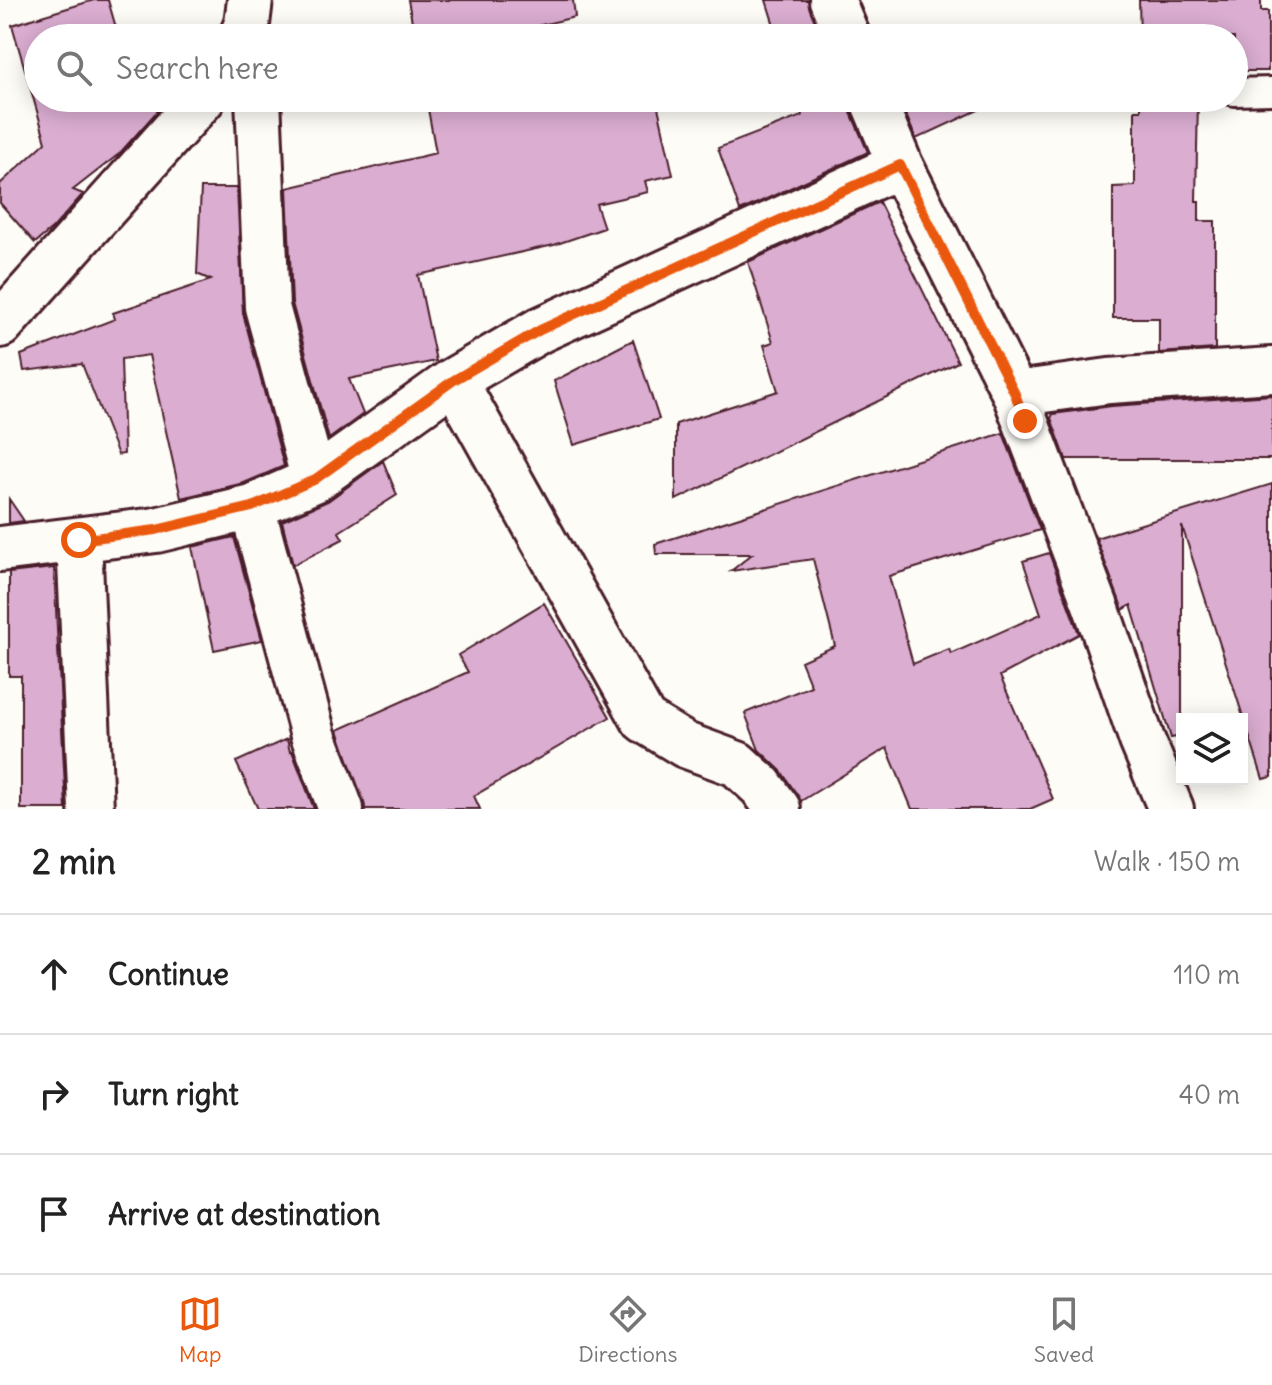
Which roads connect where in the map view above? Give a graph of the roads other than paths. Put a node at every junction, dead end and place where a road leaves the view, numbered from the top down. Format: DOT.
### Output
graph roads {
  1 [pos="832,0"];
  2 [pos="842,24"];
  3 [pos="1272,91"];
  4 [pos="1248,92"];
  5 [pos="190,112"];
  6 [pos="259,112"];
  7 [pos="878,112"];
  8 [pos="900,165"];
  9 [pos="5,305"];
  10 [pos="1272,370"];
  11 [pos="454,380"];
  12 [pos="1015,394"];
  13 [pos="314,480"];
  14 [pos="252,507"];
  15 [pos="79,540"];
  16 [pos="0,549"];
  17 [pos="91,809"];
  18 [pos="341,809"];
  19 [pos="778,809"];
  20 [pos="1171,809"];
  1 -- 2 [label="street"];
  3 -- 4 [label="lane"];
  5 -- 9 [label="street"];
  6 -- 13 [label="street"];
  7 -- 8 [label="street"];
  8 -- 11 [label="street"];
  8 -- 12 [label="street"];
  10 -- 12 [label="street"];
  11 -- 13 [label="street"];
  11 -- 19 [label="street"];
  12 -- 20 [label="street"];
  13 -- 14 [label="street"];
  14 -- 15 [label="street"];
  14 -- 18 [label="street"];
  15 -- 16 [label="street"];
  15 -- 17 [label="street"];
}
